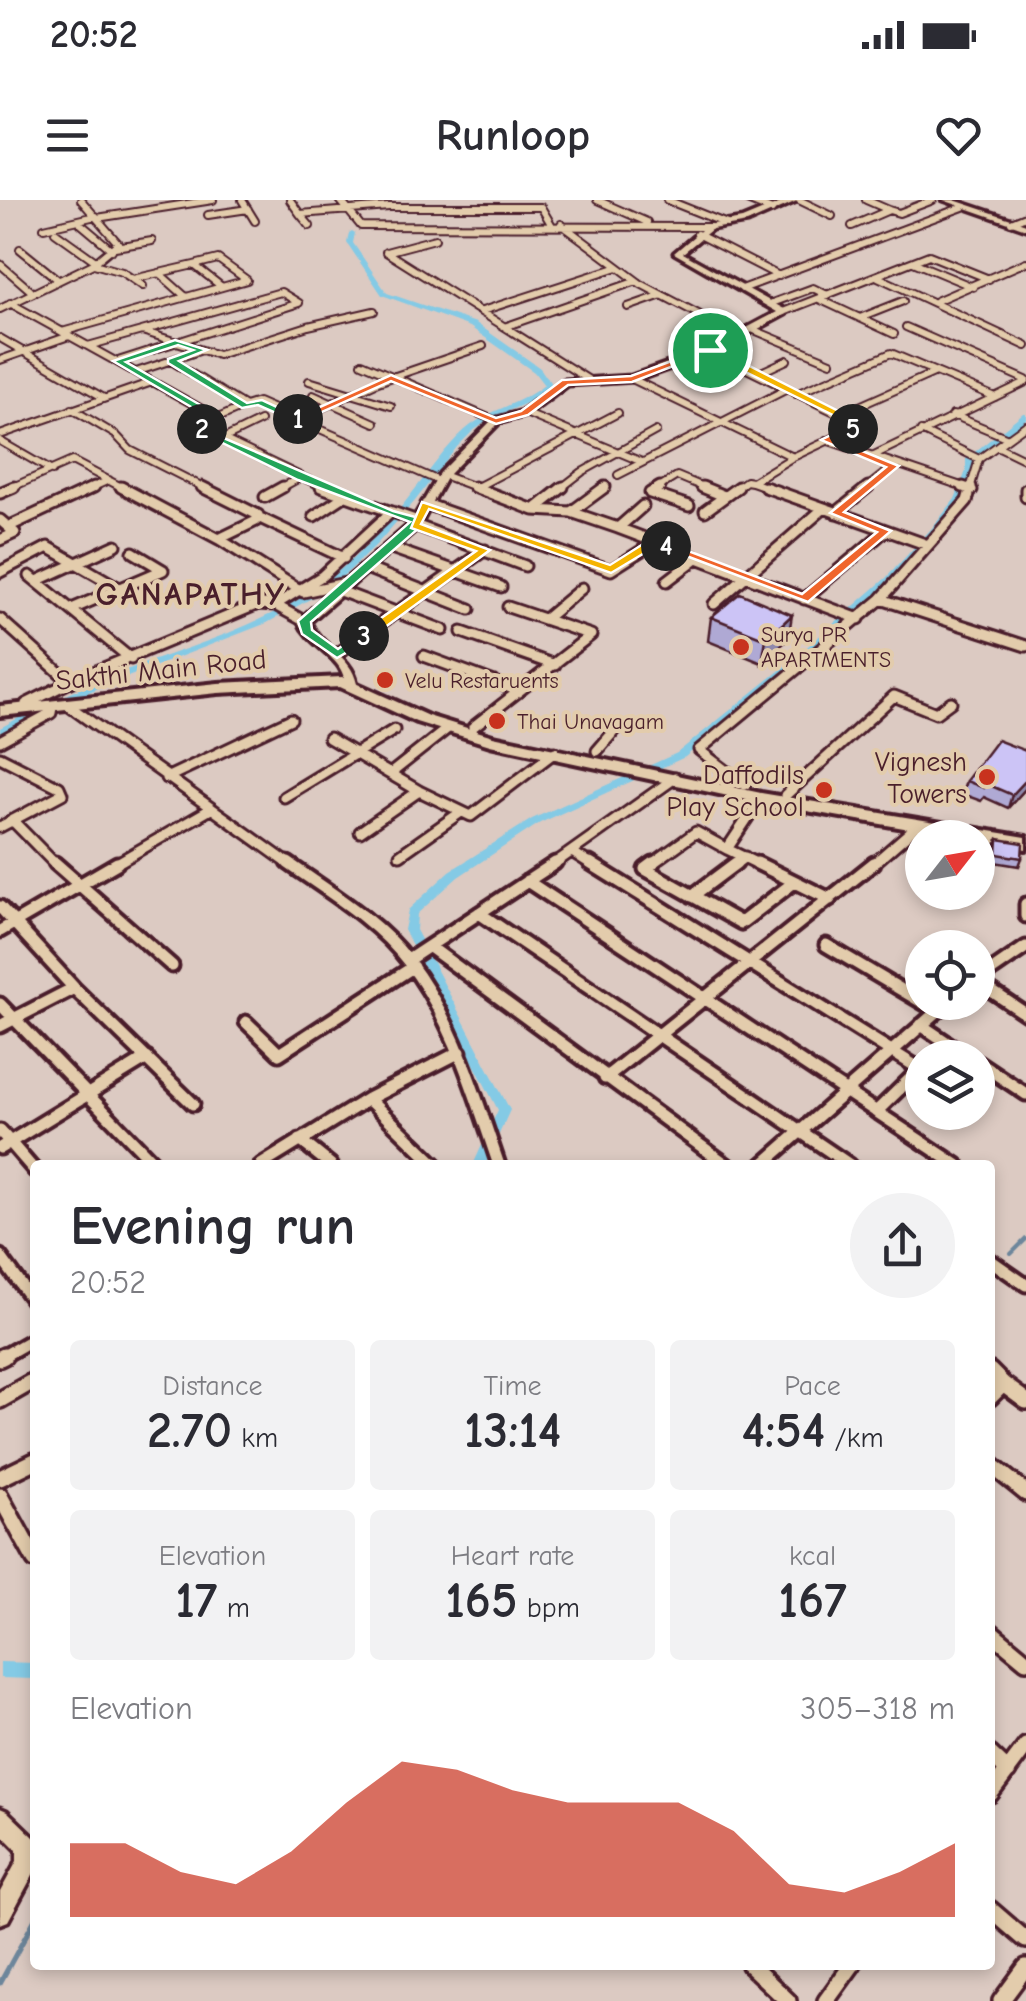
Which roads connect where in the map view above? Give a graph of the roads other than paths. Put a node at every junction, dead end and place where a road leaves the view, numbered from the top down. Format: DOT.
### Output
graph roads {
  1 [pos="80,200"];
  2 [pos="213,200"];
  3 [pos="242,200"];
  4 [pos="290,200"];
  5 [pos="340,200"];
  6 [pos="552,200"];
  7 [pos="597,200"];
  8 [pos="667,200"];
  9 [pos="746,200"];
  10 [pos="797,200"];
  11 [pos="866,200"];
  12 [pos="933,200"];
  13 [pos="957,202"];
  14 [pos="389,203"];
  15 [pos="432,203"];
  16 [pos="469,204"];
  17 [pos="512,204"];
  18 [pos="541,207"];
  19 [pos="686,208"];
  20 [pos="248,210"];
  21 [pos="347,210"];
  22 [pos="772,210"];
  23 [pos="888,210"];
  24 [pos="300,214"];
  25 [pos="208,216"];
  26 [pos="832,216"];
  27 [pos="1026,216"];
  28 [pos="97,217"];
  29 [pos="254,220"];
  30 [pos="1011,222"];
  31 [pos="82,224"];
  32 [pos="470,224"];
  33 [pos="552,224"];
  34 [pos="561,224"];
  35 [pos="727,224"];
  36 [pos="655,225"];
  37 [pos="310,226"];
  38 [pos="369,226"];
  39 [pos="682,226"];
  40 [pos="852,226"];
  41 [pos="710,227"];
  42 [pos="1026,227"];
  43 [pos="44,228"];
  44 [pos="55,232"];
  45 [pos="696,234"];
  46 [pos="359,239"];
  47 [pos="435,239"];
  48 [pos="152,241"];
  49 [pos="114,248"];
  50 [pos="20,249"];
  51 [pos="913,262"];
  52 [pos="1026,262"];
  53 [pos="96,263"];
  54 [pos="0,264"];
  55 [pos="194,265"];
  56 [pos="618,267"];
  57 [pos="159,274"];
  58 [pos="779,276"];
  59 [pos="878,277"];
  60 [pos="988,278"];
  61 [pos="56,279"];
  62 [pos="133,280"];
  63 [pos="637,281"];
  64 [pos="142,286"];
  65 [pos="222,286"];
  66 [pos="973,287"];
  67 [pos="742,289"];
  68 [pos="30,290"];
  69 [pos="662,295"];
  70 [pos="186,297"];
  71 [pos="823,297"];
  72 [pos="903,301"];
  73 [pos="936,301"];
  74 [pos="10,302"];
  75 [pos="772,303"];
  76 [pos="628,306"];
  77 [pos="0,309"];
  78 [pos="374,311"];
  79 [pos="482,311"];
  80 [pos="783,312"];
  81 [pos="860,318"];
  82 [pos="507,326"];
  83 [pos="906,328"];
  84 [pos="754,330"];
  85 [pos="142,331"];
  86 [pos="66,334"];
  87 [pos="894,334"];
  88 [pos="740,336"];
  89 [pos="0,338"];
  90 [pos="178,342"];
  91 [pos="88,346"];
  92 [pos="482,346"];
  93 [pos="1026,346"];
  94 [pos="202,350"];
  95 [pos="710,350"];
  96 [pos="24,351"];
  97 [pos="0,360"];
  98 [pos="787,360"];
  99 [pos="118,361"];
  100 [pos="171,361"];
  101 [pos="831,362"];
  102 [pos="362,363"];
  103 [pos="136,372"];
  104 [pos="936,372"];
  105 [pos="757,374"];
  106 [pos="391,378"];
  107 [pos="632,379"];
  108 [pos="589,380"];
  109 [pos="309,381"];
  110 [pos="1026,381"];
  111 [pos="152,382"];
  112 [pos="787,389"];
  113 [pos="351,393"];
  114 [pos="796,394"];
  115 [pos="313,395"];
  116 [pos="995,397"];
  117 [pos="104,398"];
  118 [pos="329,403"];
  119 [pos="246,406"];
  120 [pos="392,406"];
  121 [pos="72,410"];
  122 [pos="618,412"];
  123 [pos="524,413"];
  124 [pos="839,414"];
  125 [pos="953,415"];
  126 [pos="218,418"];
  127 [pos="295,420"];
  128 [pos="260,421"];
  129 [pos="496,421"];
  130 [pos="716,422"];
  131 [pos="374,424"];
  132 [pos="1026,426"];
  133 [pos="656,430"];
  134 [pos="921,432"];
  135 [pos="575,435"];
  136 [pos="0,438"];
  137 [pos="1007,438"];
  138 [pos="222,440"];
  139 [pos="826,440"];
  140 [pos="997,446"];
  141 [pos="617,453"];
  142 [pos="792,457"];
  143 [pos="870,457"];
  144 [pos="979,459"];
  145 [pos="1026,460"];
  146 [pos="642,462"];
  147 [pos="894,466"];
  148 [pos="52,471"];
  149 [pos="618,476"];
  150 [pos="302,477"];
  151 [pos="440,479"];
  152 [pos="109,480"];
  153 [pos="752,482"];
  154 [pos="604,487"];
  155 [pos="478,488"];
  156 [pos="1026,489"];
  157 [pos="971,490"];
  158 [pos="0,493"];
  159 [pos="346,496"];
  160 [pos="724,496"];
  161 [pos="265,497"];
  162 [pos="1026,497"];
  163 [pos="426,504"];
  164 [pos="643,506"];
  165 [pos="690,506"];
  166 [pos="823,509"];
  167 [pos="534,510"];
  168 [pos="571,512"];
  169 [pos="705,512"];
  170 [pos="836,513"];
  171 [pos="389,514"];
  172 [pos="314,516"];
  173 [pos="260,518"];
  174 [pos="0,520"];
  175 [pos="414,522"];
  176 [pos="10,526"];
  177 [pos="618,528"];
  178 [pos="885,531"];
  179 [pos="0,540"];
  180 [pos="219,540"];
  181 [pos="654,542"];
  182 [pos="116,545"];
  183 [pos="928,545"];
  184 [pos="390,548"];
  185 [pos="484,550"];
  186 [pos="134,552"];
  187 [pos="344,558"];
  188 [pos="697,558"];
  189 [pos="74,564"];
  190 [pos="525,566"];
  191 [pos="366,568"];
  192 [pos="455,571"];
  193 [pos="0,572"];
  194 [pos="742,576"];
  195 [pos="667,580"];
  196 [pos="350,582"];
  197 [pos="501,587"];
  198 [pos="582,588"];
  199 [pos="121,589"];
  200 [pos="340,591"];
  201 [pos="303,592"];
  202 [pos="425,593"];
  203 [pos="882,598"];
  204 [pos="804,599"];
  205 [pos="714,604"];
  206 [pos="275,605"];
  207 [pos="508,606"];
  208 [pos="72,609"];
  209 [pos="470,609"];
  210 [pos="397,612"];
  211 [pos="0,619"];
  212 [pos="859,619"];
  213 [pos="299,620"];
  214 [pos="545,620"];
  215 [pos="443,630"];
  216 [pos="462,632"];
  217 [pos="1026,646"];
  218 [pos="337,654"];
  219 [pos="424,656"];
  220 [pos="131,659"];
  221 [pos="554,664"];
  222 [pos="351,680"];
  223 [pos="70,682"];
  224 [pos="516,690"];
  225 [pos="951,702"];
  226 [pos="43,706"];
  227 [pos="0,708"];
  228 [pos="291,720"];
  229 [pos="473,727"];
  230 [pos="448,728"];
  231 [pos="616,729"];
  232 [pos="394,730"];
  233 [pos="329,738"];
  234 [pos="0,741"];
  235 [pos="596,751"];
  236 [pos="555,752"];
  237 [pos="355,755"];
  238 [pos="0,757"];
  239 [pos="628,763"];
  240 [pos="390,774"];
  241 [pos="676,775"];
  242 [pos="166,778"];
  243 [pos="745,785"];
  244 [pos="419,792"];
  245 [pos="786,795"];
  246 [pos="284,798"];
  247 [pos="761,798"];
  248 [pos="209,810"];
  249 [pos="462,812"];
  250 [pos="12,820"];
  251 [pos="905,824"];
  252 [pos="0,826"];
  253 [pos="360,832"];
  254 [pos="1026,834"];
  255 [pos="905,835"];
  256 [pos="995,837"];
  257 [pos="1026,842"];
  258 [pos="727,848"];
  259 [pos="572,852"];
  260 [pos="400,855"];
  261 [pos="745,857"];
  262 [pos="527,881"];
  263 [pos="793,883"];
  264 [pos="78,888"];
  265 [pos="692,896"];
  266 [pos="830,900"];
  267 [pos="1026,904"];
  268 [pos="0,907"];
  269 [pos="479,913"];
  270 [pos="1026,916"];
  271 [pos="17,922"];
  272 [pos="0,932"];
  273 [pos="826,945"];
  274 [pos="430,947"];
  275 [pos="1026,947"];
  276 [pos="750,960"];
  277 [pos="410,962"];
  278 [pos="172,966"];
  279 [pos="995,969"];
  280 [pos="74,988"];
  281 [pos="905,992"];
  282 [pos="995,993"];
  283 [pos="703,996"];
  284 [pos="0,1004"];
  285 [pos="1026,1014"];
  286 [pos="14,1019"];
  287 [pos="927,1020"];
  288 [pos="246,1022"];
  289 [pos="921,1025"];
  290 [pos="0,1026"];
  291 [pos="655,1033"];
  292 [pos="943,1040"];
  293 [pos="460,1052"];
  294 [pos="891,1052"];
  295 [pos="147,1058"];
  296 [pos="995,1073"];
  297 [pos="605,1078"];
  298 [pos="848,1091"];
  299 [pos="86,1092"];
  300 [pos="1026,1094"];
  301 [pos="368,1099"];
  302 [pos="193,1104"];
  303 [pos="876,1112"];
  304 [pos="0,1130"];
  305 [pos="800,1132"];
  306 [pos="300,1140"];
  307 [pos="5,1145"];
  308 [pos="151,1160"];
  309 [pos="279,1160"];
  310 [pos="325,1160"];
  311 [pos="431,1160"];
  312 [pos="497,1160"];
  313 [pos="719,1160"];
  314 [pos="768,1160"];
  315 [pos="842,1160"];
  316 [pos="949,1160"];
  317 [pos="30,1167"];
  318 [pos="0,1256"];
  319 [pos="995,1263"];
  320 [pos="1026,1285"];
  321 [pos="30,1297"];
  322 [pos="30,1341"];
  323 [pos="0,1358"];
  324 [pos="995,1376"];
  325 [pos="1003,1384"];
  326 [pos="30,1387"];
  327 [pos="995,1392"];
  328 [pos="0,1400"];
  329 [pos="1026,1401"];
  330 [pos="30,1463"];
  331 [pos="995,1468"];
  332 [pos="0,1478"];
  333 [pos="1026,1493"];
  334 [pos="0,1496"];
  335 [pos="30,1551"];
  336 [pos="995,1634"];
  337 [pos="1026,1661"];
  338 [pos="1026,1746"];
  339 [pos="995,1758"];
  340 [pos="1008,1770"];
  341 [pos="995,1787"];
  342 [pos="0,1818"];
  343 [pos="995,1913"];
  344 [pos="0,1914"];
  345 [pos="1026,1940"];
  346 [pos="1026,1966"];
  347 [pos="755,1970"];
  348 [pos="848,1970"];
  349 [pos="788,2001"];
  350 [pos="826,2001"];
  351 [pos="1001,2001"];
  1 -- 28 [label="street"];
  2 -- 28 [label="street"];
  3 -- 20 [label="street"];
  4 -- 24 [label="street"];
  5 -- 21 [label="street"];
  6 -- 18 [label="street"];
  7 -- 36 [label="street"];
  8 -- 19 [label="street"];
  9 -- 22 [label="street"];
  10 -- 22 [label="main road"];
  10 -- 26 [label="street"];
  11 -- 23 [label="street"];
  12 -- 23 [label="street"];
  13 -- 30 [label="main road"];
  13 -- 58 [label="street"];
  14 -- 15 [label="street"];
  14 -- 21 [label="street"];
  15 -- 16 [label="street"];
  16 -- 17 [label="street"];
  16 -- 32 [label="street"];
  17 -- 18 [label="street"];
  18 -- 33 [label="street"];
  19 -- 35 [label="street"];
  19 -- 39 [label="street"];
  20 -- 25 [label="street"];
  20 -- 29 [label="street"];
  21 -- 24 [label="street"];
  21 -- 38 [label="street"];
  22 -- 35 [label="main road"];
  23 -- 40 [label="street"];
  24 -- 37 [label="street"];
  27 -- 30 [label="street"];
  28 -- 43 [label="street"];
  28 -- 49 [label="street"];
  30 -- 42 [label="main road"];
  31 -- 49 [label="street"];
  32 -- 33 [label="street"];
  32 -- 38 [label="street"];
  33 -- 34 [label="street"];
  34 -- 36 [label="street"];
  34 -- 56 [label="street"];
  35 -- 41 [label="main road"];
  36 -- 39 [label="street"];
  38 -- 46 [label="street"];
  39 -- 41 [label="street"];
  41 -- 45 [label="main road"];
  44 -- 53 [label="street"];
  45 -- 58 [label="street"];
  45 -- 67 [label="main road"];
  47 -- 79 [label="street"];
  48 -- 49 [label="street"];
  49 -- 53 [label="street"];
  50 -- 61 [label="street"];
  51 -- 59 [label="street"];
  51 -- 60 [label="street"];
  51 -- 66 [label="street"];
  52 -- 60 [label="street"];
  53 -- 61 [label="street"];
  53 -- 62 [label="street"];
  54 -- 68 [label="street"];
  55 -- 57 [label="street"];
  55 -- 65 [label="street"];
  55 -- 65 [label="street"];
  56 -- 63 [label="street"];
  56 -- 79 [label="street"];
  57 -- 62 [label="street"];
  57 -- 70 [label="street"];
  58 -- 67 [label="street"];
  59 -- 71 [label="street"];
  59 -- 73 [label="street"];
  60 -- 66 [label="street"];
  61 -- 68 [label="street"];
  62 -- 64 [label="street"];
  63 -- 69 [label="street"];
  63 -- 82 [label="street"];
  65 -- 70 [label="street"];
  66 -- 73 [label="street"];
  67 -- 75 [label="main road"];
  68 -- 74 [label="street"];
  69 -- 76 [label="street"];
  69 -- 88 [label="street"];
  70 -- 86 [label="street"];
  71 -- 75 [label="street"];
  71 -- 80 [label="street"];
  71 -- 81 [label="street"];
  72 -- 81 [label="street"];
  73 -- 93 [label="street"];
  74 -- 77 [label="street"];
  74 -- 86 [label="street"];
  75 -- 80 [label="main road"];
  78 -- 94 [label="street"];
  79 -- 82 [label="street"];
  80 -- 84 [label="main road"];
  81 -- 87 [label="street"];
  82 -- 108 [label="street"];
  83 -- 110 [label="street"];
  84 -- 88 [label="main road"];
  84 -- 101 [label="street"];
  85 -- 90 [label="street"];
  85 -- 90 [label="street"];
  85 -- 91 [label="street"];
  86 -- 91 [label="street"];
  86 -- 96 [label="street"];
  88 -- 95 [label="main road"];
  89 -- 96 [label="street"];
  90 -- 94 [label="street"];
  90 -- 99 [label="street"];
  91 -- 99 [label="street"];
  92 -- 106 [label="street"];
  94 -- 100 [label="street"];
  95 -- 105 [label="street"];
  95 -- 107 [label="main road"];
  96 -- 97 [label="street"];
  96 -- 117 [label="street"];
  98 -- 105 [label="street"];
  99 -- 103 [label="street"];
  100 -- 103 [label="street"];
  100 -- 119 [label="street"];
  102 -- 106 [label="street"];
  103 -- 111 [label="street"];
  104 -- 114 [label="street"];
  104 -- 116 [label="street"];
  104 -- 124 [label="street"];
  105 -- 112 [label="street"];
  106 -- 113 [label="street"];
  106 -- 129 [label="street"];
  107 -- 108 [label="main road"];
  107 -- 130 [label="street"];
  108 -- 123 [label="main road"];
  109 -- 113 [label="street"];
  110 -- 116 [label="street"];
  111 -- 117 [label="street"];
  111 -- 126 [label="street"];
  112 -- 114 [label="street"];
  112 -- 130 [label="street"];
  113 -- 118 [label="street"];
  113 -- 120 [label="street"];
  114 -- 124 [label="street"];
  115 -- 118 [label="street"];
  116 -- 125 [label="street"];
  117 -- 121 [label="street"];
  118 -- 127 [label="street"];
  118 -- 131 [label="street"];
  119 -- 126 [label="street"];
  119 -- 127 [label="street"];
  121 -- 136 [label="street"];
  121 -- 173 [label="street"];
  122 -- 135 [label="street"];
  123 -- 129 [label="main road"];
  123 -- 135 [label="street"];
  124 -- 139 [label="street"];
  125 -- 134 [label="street"];
  125 -- 137 [label="street"];
  126 -- 138 [label="street"];
  127 -- 151 [label="street"];
  128 -- 138 [label="street"];
  129 -- 151 [label="main road"];
  130 -- 142 [label="street"];
  130 -- 146 [label="street"];
  132 -- 137 [label="street"];
  133 -- 141 [label="street"];
  134 -- 143 [label="street"];
  134 -- 144 [label="street"];
  135 -- 141 [label="street"];
  135 -- 155 [label="street"];
  136 -- 148 [label="street"];
  137 -- 140 [label="street"];
  138 -- 150 [label="street"];
  139 -- 142 [label="street"];
  139 -- 143 [label="street"];
  140 -- 144 [label="street"];
  140 -- 145 [label="street"];
  141 -- 146 [label="street"];
  141 -- 167 [label="street"];
  142 -- 153 [label="street"];
  143 -- 147 [label="street"];
  144 -- 157 [label="street"];
  146 -- 149 [label="street"];
  147 -- 157 [label="street"];
  147 -- 170 [label="street"];
  148 -- 152 [label="street"];
  148 -- 158 [label="street"];
  150 -- 159 [label="street"];
  150 -- 161 [label="street"];
  151 -- 155 [label="street"];
  151 -- 163 [label="main road"];
  152 -- 176 [label="street"];
  152 -- 180 [label="street"];
  153 -- 160 [label="street"];
  153 -- 166 [label="street"];
  154 -- 168 [label="street"];
  155 -- 167 [label="street"];
  156 -- 162 [label="street"];
  157 -- 183 [label="street"];
  159 -- 171 [label="street"];
  159 -- 172 [label="street"];
  160 -- 165 [label="street"];
  160 -- 169 [label="street"];
  163 -- 175 [label="main road"];
  163 -- 181 [label="street"];
  164 -- 177 [label="street"];
  166 -- 170 [label="street"];
  166 -- 194 [label="street"];
  167 -- 168 [label="street"];
  168 -- 177 [label="street"];
  170 -- 178 [label="street"];
  171 -- 175 [label="street"];
  171 -- 187 [label="street"];
  173 -- 180 [label="street"];
  173 -- 187 [label="street"];
  174 -- 176 [label="street"];
  175 -- 184 [label="main road"];
  175 -- 185 [label="street"];
  176 -- 179 [label="street"];
  177 -- 181 [label="street"];
  178 -- 183 [label="street"];
  178 -- 204 [label="street"];
  180 -- 201 [label="street"];
  181 -- 188 [label="street"];
  182 -- 189 [label="street"];
  183 -- 203 [label="street"];
  184 -- 191 [label="main road"];
  184 -- 192 [label="street"];
  185 -- 190 [label="street"];
  185 -- 192 [label="street"];
  186 -- 199 [label="street"];
  187 -- 201 [label="street"];
  188 -- 194 [label="street"];
  188 -- 195 [label="street"];
  189 -- 193 [label="street"];
  189 -- 199 [label="street"];
  189 -- 208 [label="street"];
  191 -- 196 [label="main road"];
  191 -- 202 [label="street"];
  192 -- 197 [label="street"];
  192 -- 202 [label="street"];
  194 -- 204 [label="street"];
  194 -- 205 [label="street"];
  196 -- 200 [label="main road"];
  196 -- 201 [label="street"];
  198 -- 214 [label="street"];
  199 -- 208 [label="street"];
  200 -- 210 [label="street"];
  200 -- 213 [label="main road"];
  201 -- 206 [label="street"];
  202 -- 209 [label="street"];
  202 -- 210 [label="street"];
  203 -- 212 [label="street"];
  203 -- 217 [label="street"];
  204 -- 212 [label="street"];
  206 -- 213 [label="street"];
  206 -- 220 [label="street"];
  207 -- 214 [label="street"];
  208 -- 220 [label="street"];
  210 -- 215 [label="street"];
  210 -- 218 [label="street"];
  211 -- 223 [label="street"];
  212 -- 243 [label="street"];
  213 -- 218 [label="main road"];
  214 -- 221 [label="street"];
  216 -- 221 [label="street"];
  218 -- 222 [label="main road"];
  219 -- 224 [label="street"];
  220 -- 223 [label="street"];
  221 -- 224 [label="street"];
  222 -- 226 [label="highway, Sakthi Main Road"];
  222 -- 226 [label="highway"];
  222 -- 229 [label="highway"];
  222 -- 230 [label="highway, Sakthi Main Road"];
  223 -- 226 [label="street"];
  224 -- 229 [label="street"];
  225 -- 245 [label="street"];
  226 -- 227 [label="highway, Sakthi Main Road"];
  226 -- 234 [label="street"];
  226 -- 242 [label="street"];
  228 -- 242 [label="street"];
  229 -- 235 [label="highway"];
  230 -- 236 [label="highway, Sakthi Main Road"];
  230 -- 240 [label="street"];
  231 -- 235 [label="street"];
  232 -- 237 [label="street"];
  233 -- 237 [label="street"];
  235 -- 239 [label="highway"];
  236 -- 239 [label="highway, Sakthi Main Road"];
  236 -- 249 [label="street"];
  237 -- 240 [label="street"];
  237 -- 246 [label="street"];
  238 -- 250 [label="street"];
  239 -- 241 [label="highway, Sakthi Main Road"];
  240 -- 244 [label="street"];
  241 -- 243 [label="highway"];
  241 -- 247 [label="highway, Sakthi Main Road"];
  241 -- 259 [label="street"];
  242 -- 248 [label="street"];
  243 -- 245 [label="highway"];
  244 -- 249 [label="street"];
  244 -- 253 [label="street"];
  245 -- 254 [label="highway"];
  247 -- 251 [label="highway, Sakthi Main Road"];
  247 -- 258 [label="street"];
  248 -- 264 [label="street"];
  248 -- 277 [label="street"];
  249 -- 260 [label="street"];
  250 -- 252 [label="street"];
  250 -- 264 [label="street"];
  255 -- 266 [label="street"];
  256 -- 257 [label="highway, Sakthi Main Road"];
  258 -- 261 [label="street"];
  258 -- 265 [label="street"];
  259 -- 262 [label="street"];
  259 -- 276 [label="street"];
  261 -- 263 [label="street"];
  261 -- 265 [label="street"];
  262 -- 269 [label="street"];
  262 -- 283 [label="street"];
  263 -- 265 [label="street"];
  263 -- 266 [label="street"];
  264 -- 271 [label="street"];
  264 -- 278 [label="street"];
  266 -- 276 [label="street"];
  267 -- 270 [label="street"];
  268 -- 271 [label="street"];
  269 -- 274 [label="street"];
  269 -- 291 [label="street"];
  271 -- 272 [label="street"];
  271 -- 280 [label="street"];
  273 -- 281 [label="street"];
  274 -- 277 [label="street"];
  274 -- 297 [label="street"];
  275 -- 279 [label="street"];
  276 -- 283 [label="street"];
  276 -- 294 [label="street"];
  277 -- 288 [label="street"];
  277 -- 293 [label="street"];
  280 -- 286 [label="street"];
  280 -- 295 [label="street"];
  282 -- 285 [label="street"];
  283 -- 291 [label="street"];
  283 -- 298 [label="street"];
  284 -- 286 [label="street"];
  286 -- 290 [label="street"];
  286 -- 299 [label="street"];
  287 -- 289 [label="street"];
  289 -- 292 [label="street"];
  289 -- 294 [label="street"];
  291 -- 297 [label="street"];
  291 -- 305 [label="street"];
  293 -- 301 [label="street"];
  293 -- 312 [label="street"];
  294 -- 298 [label="street"];
  294 -- 303 [label="street"];
  295 -- 299 [label="street"];
  295 -- 302 [label="street"];
  296 -- 300 [label="street"];
  297 -- 313 [label="street"];
  298 -- 303 [label="street"];
  298 -- 305 [label="street"];
  299 -- 307 [label="street"];
  299 -- 308 [label="street"];
  301 -- 306 [label="street"];
  301 -- 311 [label="street"];
  303 -- 316 [label="street"];
  304 -- 307 [label="street"];
  305 -- 314 [label="street"];
  305 -- 315 [label="street"];
  306 -- 309 [label="street"];
  306 -- 310 [label="street"];
  307 -- 317 [label="street"];
  318 -- 321 [label="street"];
  319 -- 320 [label="street"];
  322 -- 323 [label="street"];
  324 -- 325 [label="street"];
  325 -- 327 [label="street"];
  325 -- 329 [label="street"];
  326 -- 328 [label="street"];
  330 -- 332 [label="street"];
  331 -- 333 [label="street"];
  334 -- 335 [label="street"];
  336 -- 337 [label="street"];
  338 -- 340 [label="street"];
  339 -- 340 [label="street"];
  340 -- 341 [label="street"];
  342 -- 344 [label="main road"];
  343 -- 345 [label="street"];
  346 -- 351 [label="street"];
  347 -- 349 [label="street"];
  348 -- 350 [label="street"];
}
